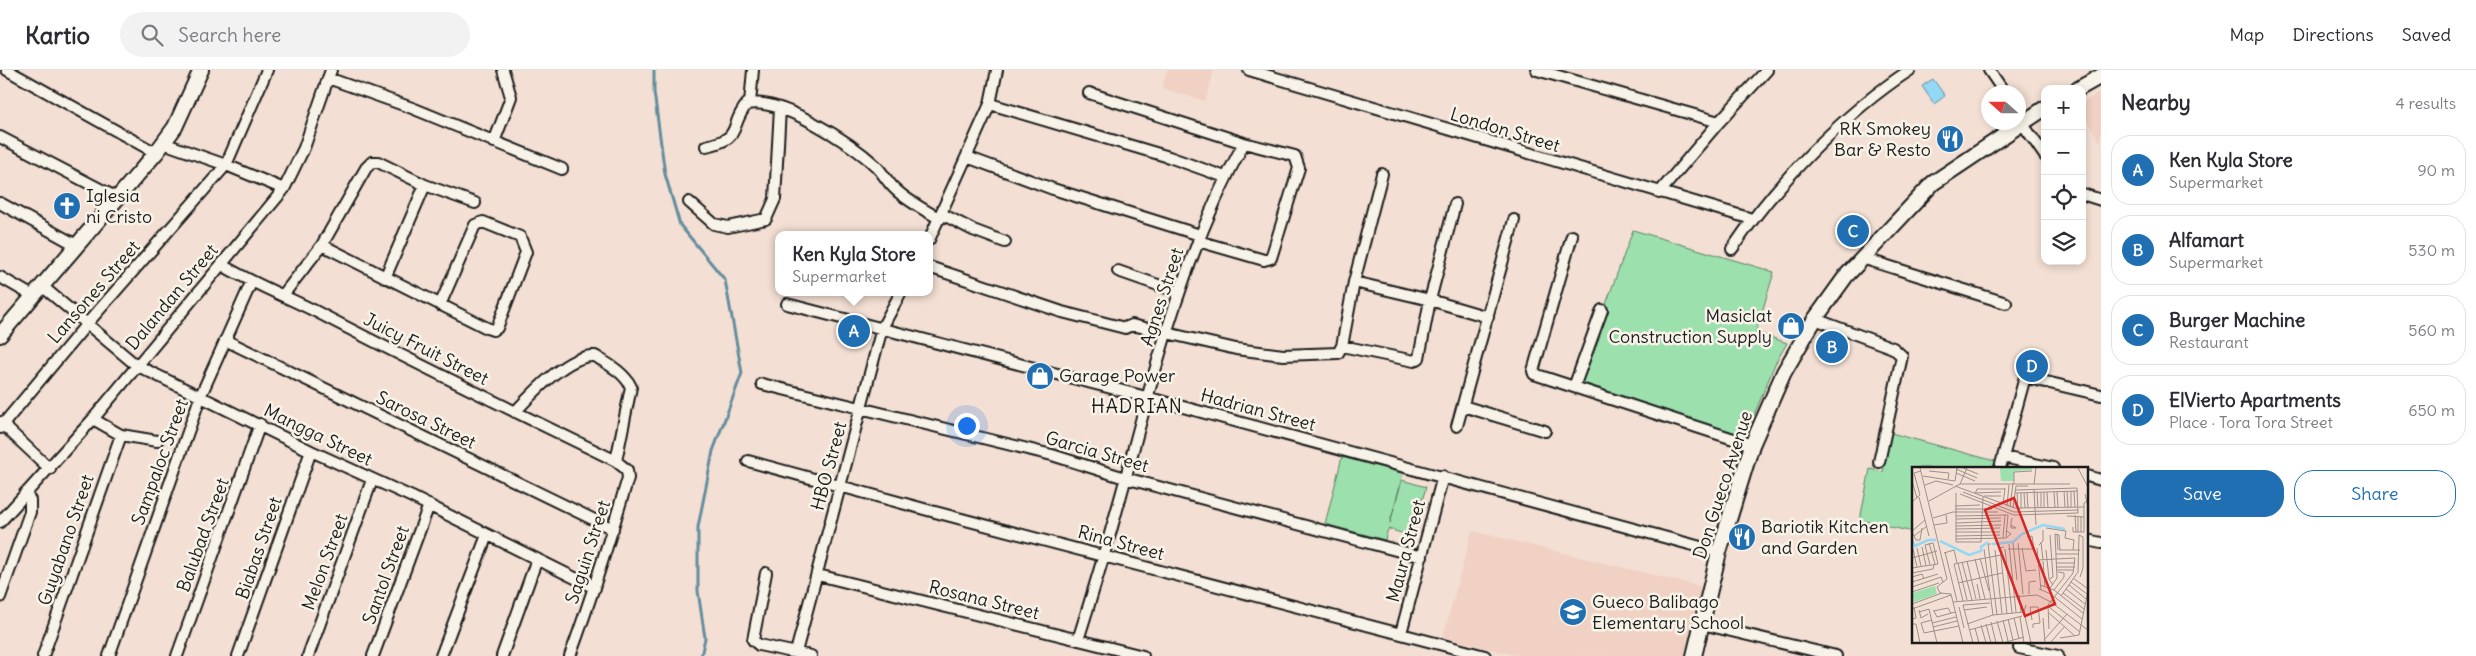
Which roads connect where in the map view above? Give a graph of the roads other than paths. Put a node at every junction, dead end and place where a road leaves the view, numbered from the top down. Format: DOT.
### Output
graph roads {
  1 [pos="7,70"];
  2 [pos="201,70"];
  3 [pos="267,70"];
  4 [pos="503,70"];
  5 [pos="753,70"];
  6 [pos="997,70"];
  7 [pos="1249,70"];
  8 [pos="1537,70"];
  9 [pos="1767,70"];
  10 [pos="1910,70"];
  11 [pos="1989,70"];
  12 [pos="329,74"];
  13 [pos="2101,76"];
  14 [pos="1999,85"];
  15 [pos="2085,85"];
  16 [pos="1089,93"];
  17 [pos="750,103"];
  18 [pos="990,104"];
  19 [pos="780,108"];
  20 [pos="2041,110"];
  21 [pos="2026,117"];
  22 [pos="1719,122"];
  23 [pos="2026,129"];
  24 [pos="2006,130"];
  25 [pos="0,137"];
  26 [pos="494,142"];
  27 [pos="1244,143"];
  28 [pos="706,146"];
  29 [pos="160,148"];
  30 [pos="2041,150"];
  31 [pos="967,157"];
  32 [pos="226,165"];
  33 [pos="562,169"];
  34 [pos="1382,174"];
  35 [pos="1225,177"];
  36 [pos="425,185"];
  37 [pos="284,189"];
  38 [pos="1659,193"];
  39 [pos="2086,195"];
  40 [pos="117,198"];
  41 [pos="2101,200"];
  42 [pos="689,202"];
  43 [pos="0,203"];
  44 [pos="475,203"];
  45 [pos="1454,204"];
  46 [pos="941,216"];
  47 [pos="1752,219"];
  48 [pos="1514,220"];
  49 [pos="933,232"];
  50 [pos="1572,236"];
  51 [pos="1199,238"];
  52 [pos="1005,242"];
  53 [pos="76,245"];
  54 [pos="322,245"];
  55 [pos="1732,250"];
  56 [pos="1862,258"];
  57 [pos="222,265"];
  58 [pos="933,268"];
  59 [pos="1118,272"];
  60 [pos="0,277"];
  61 [pos="385,278"];
  62 [pos="1354,282"];
  63 [pos="252,283"];
  64 [pos="38,291"];
  65 [pos="1178,292"];
  66 [pos="283,295"];
  67 [pos="899,296"];
  68 [pos="1430,300"];
  69 [pos="2006,303"];
  70 [pos="787,304"];
  71 [pos="440,305"];
  72 [pos="1602,310"];
  73 [pos="1488,317"];
  74 [pos="1815,319"];
  75 [pos="86,325"];
  76 [pos="882,328"];
  77 [pos="1167,333"];
  78 [pos="0,335"];
  79 [pos="225,340"];
  80 [pos="1342,346"];
  81 [pos="136,365"];
  82 [pos="762,384"];
  83 [pos="1574,387"];
  84 [pos="2101,394"];
  85 [pos="201,395"];
  86 [pos="1146,397"];
  87 [pos="1463,406"];
  88 [pos="861,409"];
  89 [pos="515,412"];
  90 [pos="93,419"];
  91 [pos="260,424"];
  92 [pos="1,425"];
  93 [pos="1457,426"];
  94 [pos="1545,431"];
  95 [pos="121,435"];
  96 [pos="157,441"];
  97 [pos="1752,445"];
  98 [pos="311,451"];
  99 [pos="2003,457"];
  100 [pos="616,461"];
  101 [pos="748,461"];
  102 [pos="1880,462"];
  103 [pos="2000,467"];
  104 [pos="2048,467"];
  105 [pos="50,469"];
  106 [pos="1442,476"];
  107 [pos="2088,476"];
  108 [pos="1125,478"];
  109 [pos="372,480"];
  110 [pos="2101,480"];
  111 [pos="839,486"];
  112 [pos="25,493"];
  113 [pos="428,506"];
  114 [pos="0,522"];
  115 [pos="613,529"];
  116 [pos="487,535"];
  117 [pos="2088,540"];
  118 [pos="2101,543"];
  119 [pos="1719,552"];
  120 [pos="1104,555"];
  121 [pos="1422,557"];
  122 [pos="537,559"];
  123 [pos="766,573"];
  124 [pos="818,575"];
  125 [pos="595,588"];
  126 [pos="0,596"];
  127 [pos="1702,624"];
  128 [pos="1401,634"];
  129 [pos="1078,640"];
  130 [pos="2019,649"];
  131 [pos="796,652"];
  132 [pos="43,656"];
  133 [pos="109,656"];
  134 [pos="177,656"];
  135 [pos="238,656"];
  136 [pos="308,656"];
  137 [pos="373,656"];
  138 [pos="441,656"];
  139 [pos="502,656"];
  140 [pos="570,656"];
  141 [pos="811,656"];
  142 [pos="1143,656"];
  143 [pos="1485,656"];
  144 [pos="1694,656"];
  145 [pos="1836,656"];
  146 [pos="2058,656"];
  1 -- 29 [label="street"];
  2 -- 29 [label="main road"];
  3 -- 32 [label="street, Lansones Street"];
  4 -- 26 [label="street"];
  5 -- 17 [label="street"];
  6 -- 18 [label="street"];
  7 -- 38 [label="street, London Street"];
  8 -- 22 [label="street"];
  9 -- 22 [label="street"];
  10 -- 47 [label="street"];
  11 -- 14 [label="street"];
  12 -- 26 [label="street"];
  12 -- 37 [label="street, Dalandan Street"];
  13 -- 15 [label="main road"];
  16 -- 27 [label="street"];
  17 -- 19 [label="street"];
  17 -- 28 [label="street"];
  18 -- 31 [label="street"];
  18 -- 35 [label="street"];
  19 -- 42 [label="street"];
  19 -- 46 [label="street"];
  20 -- 21 [label="main road, Don Gueco Avenue"];
  22 -- 38 [label="street"];
  23 -- 30 [label="street"];
  24 -- 56 [label="main road, Don Gueco Avenue"];
  25 -- 40 [label="street"];
  26 -- 33 [label="street"];
  27 -- 35 [label="street, Agnes Street"];
  27 -- 51 [label="street"];
  29 -- 32 [label="street"];
  29 -- 40 [label="main road"];
  31 -- 46 [label="street"];
  31 -- 51 [label="street"];
  32 -- 37 [label="street"];
  32 -- 75 [label="street, Lansones Street"];
  34 -- 62 [label="street"];
  35 -- 51 [label="street, Agnes Street"];
  36 -- 44 [label="street"];
  36 -- 54 [label="street"];
  36 -- 61 [label="street"];
  37 -- 57 [label="street, Dalandan Street"];
  38 -- 47 [label="street, London Street"];
  39 -- 41 [label="street"];
  40 -- 53 [label="main road"];
  43 -- 53 [label="street"];
  45 -- 68 [label="street"];
  46 -- 49 [label="street"];
  46 -- 52 [label="street"];
  47 -- 55 [label="street"];
  48 -- 73 [label="street"];
  50 -- 83 [label="street"];
  51 -- 65 [label="street, Agnes Street"];
  53 -- 64 [label="main road"];
  54 -- 61 [label="street"];
  54 -- 66 [label="street"];
  56 -- 69 [label="street"];
  56 -- 74 [label="main road, Don Gueco Avenue"];
  57 -- 63 [label="street, Juicy Fruit Street"];
  57 -- 81 [label="street, Dalandan Street"];
  58 -- 77 [label="street"];
  59 -- 65 [label="street"];
  60 -- 64 [label="street, Mangga Street"];
  61 -- 71 [label="street"];
  62 -- 68 [label="street"];
  62 -- 80 [label="street"];
  63 -- 66 [label="street, Juicy Fruit Street"];
  63 -- 79 [label="street, Sampaloc Street"];
  64 -- 75 [label="street, Mangga Street"];
  64 -- 78 [label="main road"];
  65 -- 77 [label="street, Agnes Street"];
  66 -- 89 [label="street, Juicy Fruit Street"];
  67 -- 76 [label="street, HBO Street"];
  68 -- 73 [label="street"];
  68 -- 80 [label="street"];
  70 -- 76 [label="street, Hadrian Street"];
  71 -- 71 [label="street"];
  72 -- 83 [label="street"];
  73 -- 87 [label="street"];
  74 -- 97 [label="main road, Don Gueco Avenue"];
  74 -- 102 [label="street"];
  75 -- 81 [label="street, Mangga Street"];
  75 -- 92 [label="street, Lansones Street"];
  76 -- 86 [label="street, Hadrian Street"];
  76 -- 88 [label="street, HBO Street"];
  77 -- 80 [label="street"];
  77 -- 86 [label="street, Agnes Street"];
  79 -- 85 [label="street, Sampaloc Street"];
  79 -- 115 [label="street, Sarosa Street"];
  81 -- 85 [label="street, Mangga Street"];
  81 -- 90 [label="street, Dalandan Street"];
  82 -- 88 [label="street, Garcia Street"];
  83 -- 97 [label="street"];
  84 -- 99 [label="street"];
  85 -- 91 [label="street, Mangga Street"];
  85 -- 133 [label="street, Sampaloc Street"];
  86 -- 106 [label="street, Hadrian Street"];
  86 -- 108 [label="street, Agnes Street"];
  87 -- 93 [label="street"];
  87 -- 94 [label="street"];
  88 -- 108 [label="street, Garcia Street"];
  88 -- 111 [label="street, HBO Street"];
  89 -- 100 [label="street, Juicy Fruit Street"];
  89 -- 100 [label="street"];
  90 -- 95 [label="street"];
  90 -- 105 [label="street, Dalandan Street"];
  91 -- 98 [label="street, Mangga Street"];
  91 -- 134 [label="street, Balubad Street"];
  92 -- 105 [label="street"];
  95 -- 96 [label="street"];
  95 -- 132 [label="street, Guyabano Street"];
  97 -- 119 [label="main road, Don Gueco Avenue"];
  98 -- 109 [label="street, Mangga Street"];
  98 -- 135 [label="street, Biabas Street"];
  99 -- 103 [label="street"];
  99 -- 104 [label="street"];
  100 -- 115 [label="street, Saguin Street"];
  101 -- 111 [label="street, Rina Street"];
  105 -- 112 [label="street, Dalandan Street"];
  106 -- 119 [label="street, Hadrian Street"];
  106 -- 121 [label="street, Maura Street"];
  107 -- 110 [label="street"];
  108 -- 120 [label="street, Agnes Street"];
  108 -- 121 [label="street, Garcia Street"];
  109 -- 113 [label="street, Mangga Street"];
  109 -- 136 [label="street, Melon Street"];
  111 -- 120 [label="street, Rina Street"];
  111 -- 124 [label="street, HBO Street"];
  112 -- 114 [label="street, Dalandan Street"];
  112 -- 126 [label="street"];
  113 -- 116 [label="street, Mangga Street"];
  113 -- 137 [label="street, Santol Street"];
  115 -- 125 [label="street, Saguin Street"];
  116 -- 122 [label="street, Mangga Street"];
  116 -- 138 [label="street"];
  117 -- 118 [label="street"];
  119 -- 127 [label="main road, Don Gueco Avenue"];
  120 -- 128 [label="street, Rina Street"];
  120 -- 129 [label="street, Agnes Street"];
  121 -- 128 [label="street, Maura Street"];
  122 -- 125 [label="street, Mangga Street"];
  122 -- 139 [label="street"];
  123 -- 131 [label="street"];
  124 -- 129 [label="street, Rosana Street"];
  124 -- 131 [label="street, HBO Street"];
  125 -- 140 [label="street, Saguin Street"];
  127 -- 144 [label="main road, Don Gueco Avenue"];
  127 -- 145 [label="street"];
  128 -- 143 [label="street, Rina Street"];
  129 -- 142 [label="street, Rosana Street"];
  130 -- 146 [label="street"];
  131 -- 141 [label="street"];
}
